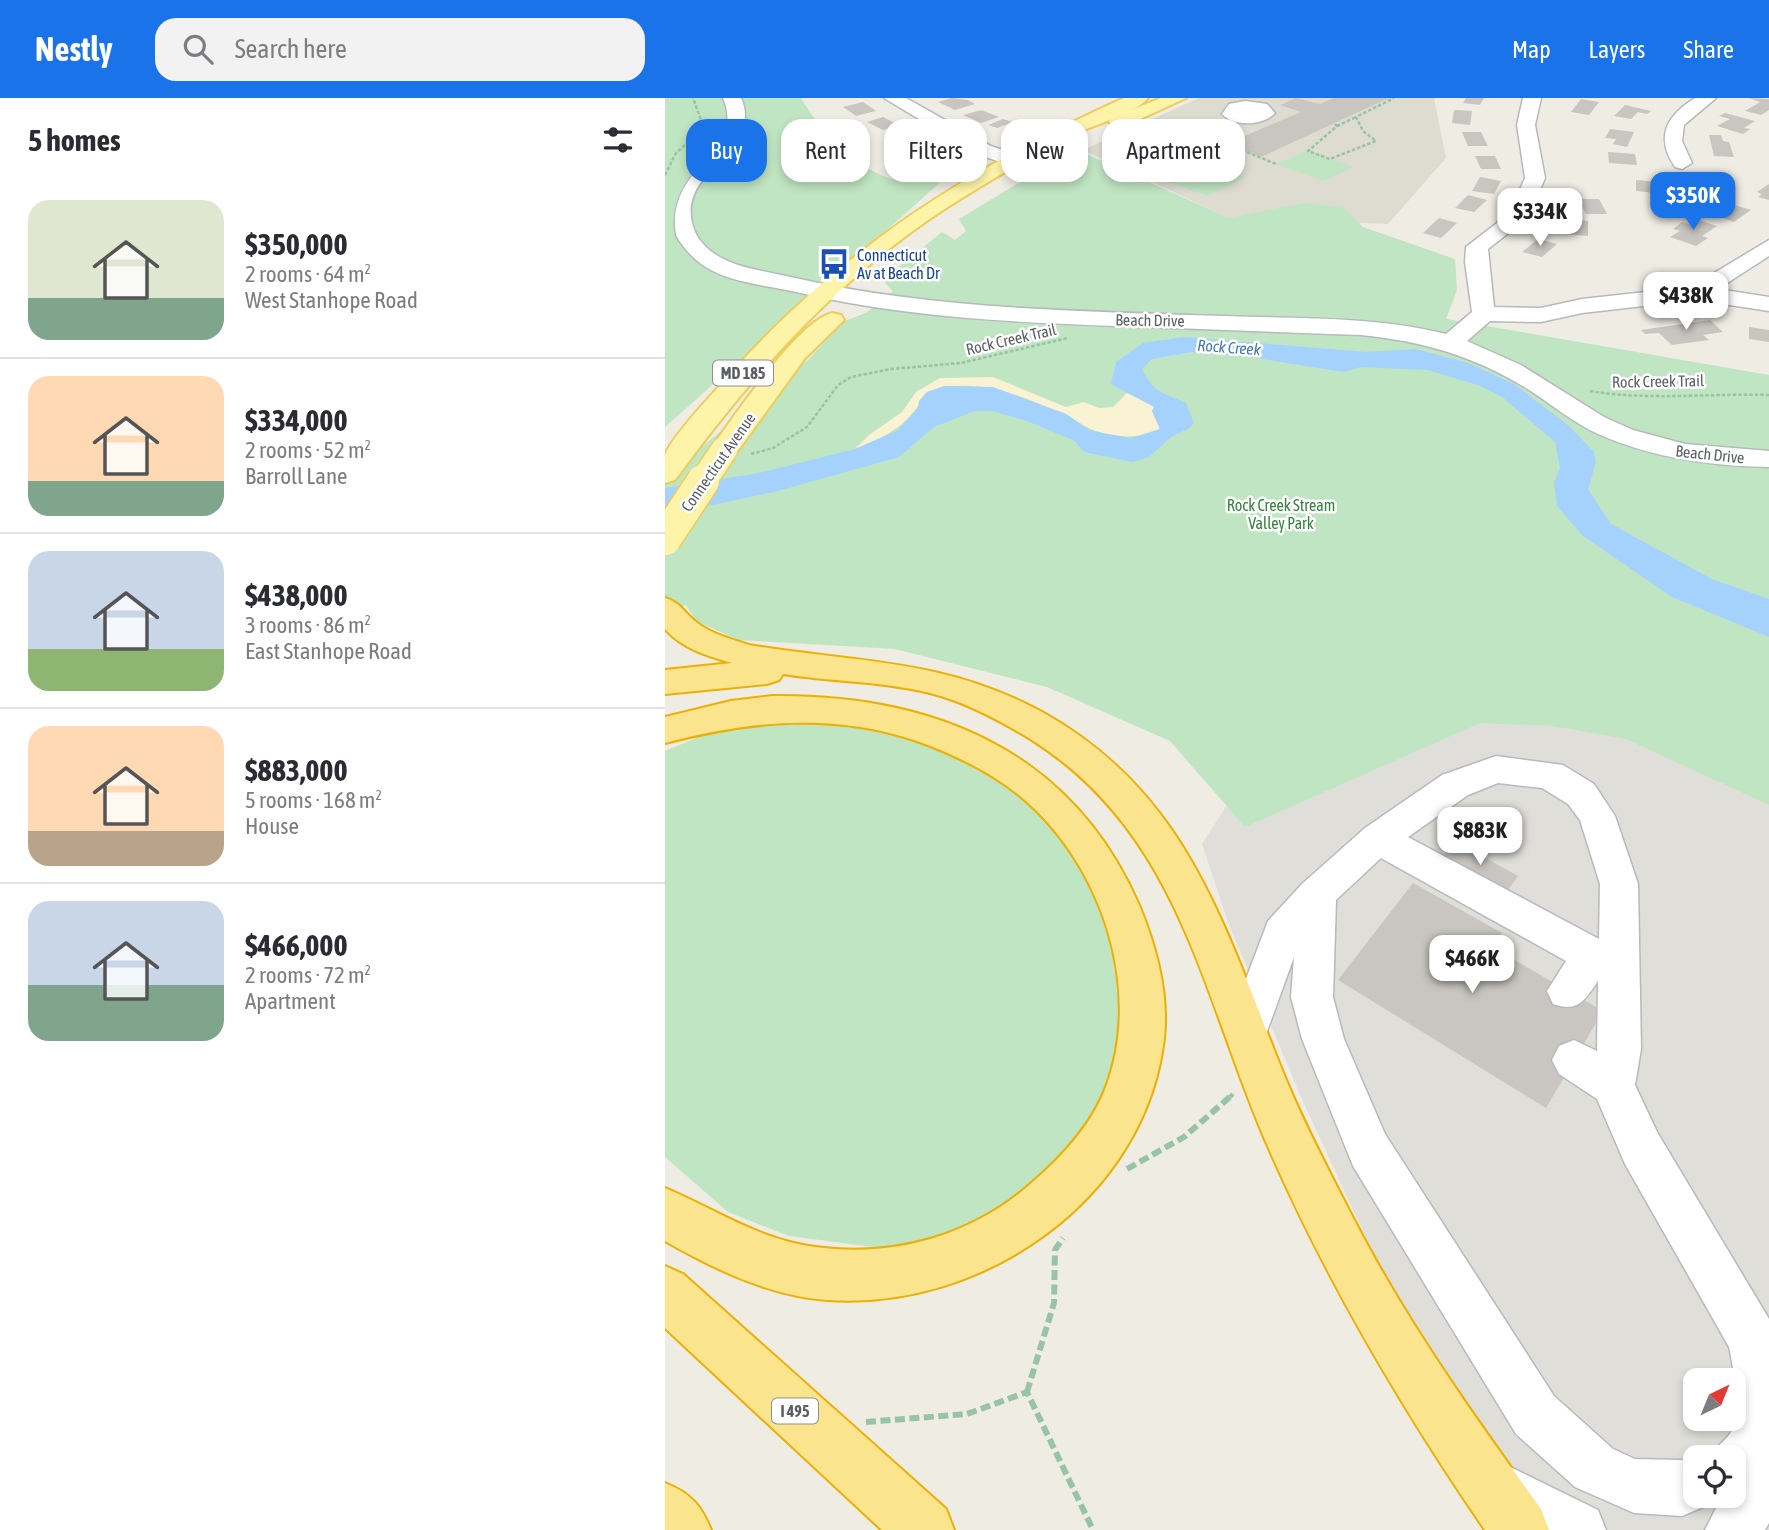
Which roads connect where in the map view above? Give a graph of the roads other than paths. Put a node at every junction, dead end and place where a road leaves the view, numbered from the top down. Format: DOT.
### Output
graph roads {
  1 [pos="732,98"];
  2 [pos="893,98"];
  3 [pos="1139,98"];
  4 [pos="1177,98"];
  5 [pos="1532,98"];
  6 [pos="1707,98"];
  7 [pos="1088,119"];
  8 [pos="1088,135"];
  9 [pos="1001,154"];
  10 [pos="1682,163"];
  11 [pos="1001,172"];
  12 [pos="1001,177"];
  13 [pos="1769,246"];
  14 [pos="889,265"];
  15 [pos="863,290"];
  16 [pos="824,293"];
  17 [pos="1697,293"];
  18 [pos="1769,304"];
  19 [pos="1484,314"];
  20 [pos="1450,343"];
  21 [pos="1769,458"];
  22 [pos="669,468"];
  23 [pos="665,539"];
  24 [pos="665,609"];
  25 [pos="825,667"];
  26 [pos="665,682"];
  27 [pos="665,730"];
  28 [pos="1378,838"];
  29 [pos="1317,894"];
  30 [pos="1606,963"];
  31 [pos="1568,991"];
  32 [pos="1255,1056"];
  33 [pos="1574,1060"];
  34 [pos="1613,1085"];
  35 [pos="665,1213"];
  36 [pos="665,1292"];
  37 [pos="1746,1455"];
  38 [pos="1488,1484"];
  39 [pos="1683,1488"];
  40 [pos="665,1512"];
  41 [pos="682,1530"];
  42 [pos="925,1530"];
  43 [pos="1520,1530"];
  44 [pos="1579,1530"];
  45 [pos="1733,1530"];
  1 -- 16 [label="street, Beach Drive"];
  2 -- 9 [label="street"];
  3 -- 7 [label="main road, Connecticut Avenue / MD 185"];
  4 -- 8 [label="main road, Connecticut Avenue / MD 185"];
  5 -- 19 [label="street"];
  6 -- 10 [label="street"];
  11 -- 16 [label="main road, Connecticut Avenue / MD 185"];
  12 -- 14 [label="main road, Connecticut Avenue / MD 185"];
  13 -- 17 [label="street"];
  15 -- 16 [label="street, Beach Drive"];
  15 -- 20 [label="street, Beach Drive"];
  15 -- 23 [label="main road, Connecticut Avenue / MD 185, bridge"];
  16 -- 22 [label="main road, Connecticut Avenue / MD 185"];
  17 -- 18 [label="street"];
  17 -- 19 [label="street"];
  19 -- 20 [label="street"];
  20 -- 21 [label="street, Beach Drive"];
  24 -- 25 [label="highway"];
  25 -- 26 [label="highway"];
  25 -- 32 [label="highway"];
  27 -- 35 [label="highway"];
  28 -- 29 [label="street"];
  28 -- 30 [label="street"];
  28 -- 30 [label="street"];
  29 -- 32 [label="street"];
  29 -- 39 [label="street"];
  30 -- 31 [label="street"];
  30 -- 34 [label="street"];
  32 -- 38 [label="highway"];
  33 -- 34 [label="street"];
  34 -- 37 [label="street"];
  36 -- 42 [label="highway, I 495"];
  37 -- 45 [label="street"];
  38 -- 43 [label="highway"];
  38 -- 44 [label="street"];
  40 -- 41 [label="highway"];
}
